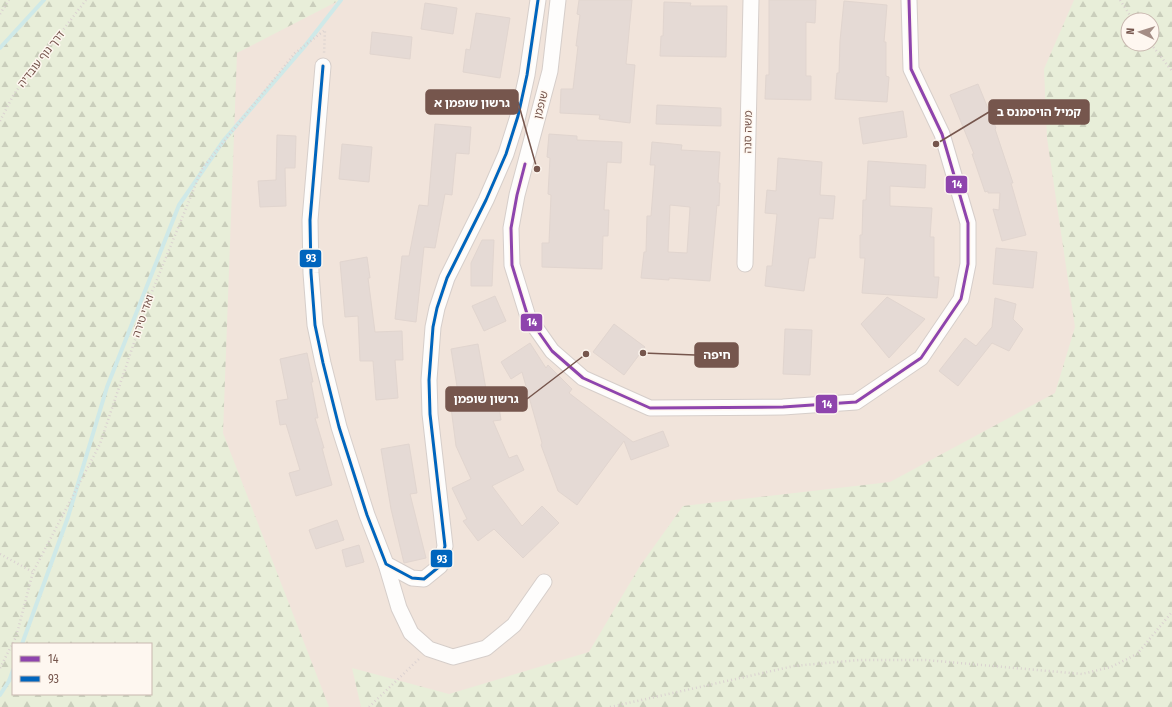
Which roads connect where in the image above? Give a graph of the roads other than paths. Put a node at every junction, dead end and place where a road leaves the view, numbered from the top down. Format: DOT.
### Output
graph roads {
  1 [pos="538,0"];
  2 [pos="558,0"];
  3 [pos="751,0"];
  4 [pos="909,0"];
  5 [pos="323,66"];
  6 [pos="745,264"];
  7 [pos="386,564"];
  8 [pos="544,582"];
  1 -- 7 [label="street"];
  2 -- 4 [label="street, שופמן"];
  3 -- 6 [label="street, משה סנה"];
  5 -- 7 [label="street"];
  7 -- 8 [label="street"];
}
